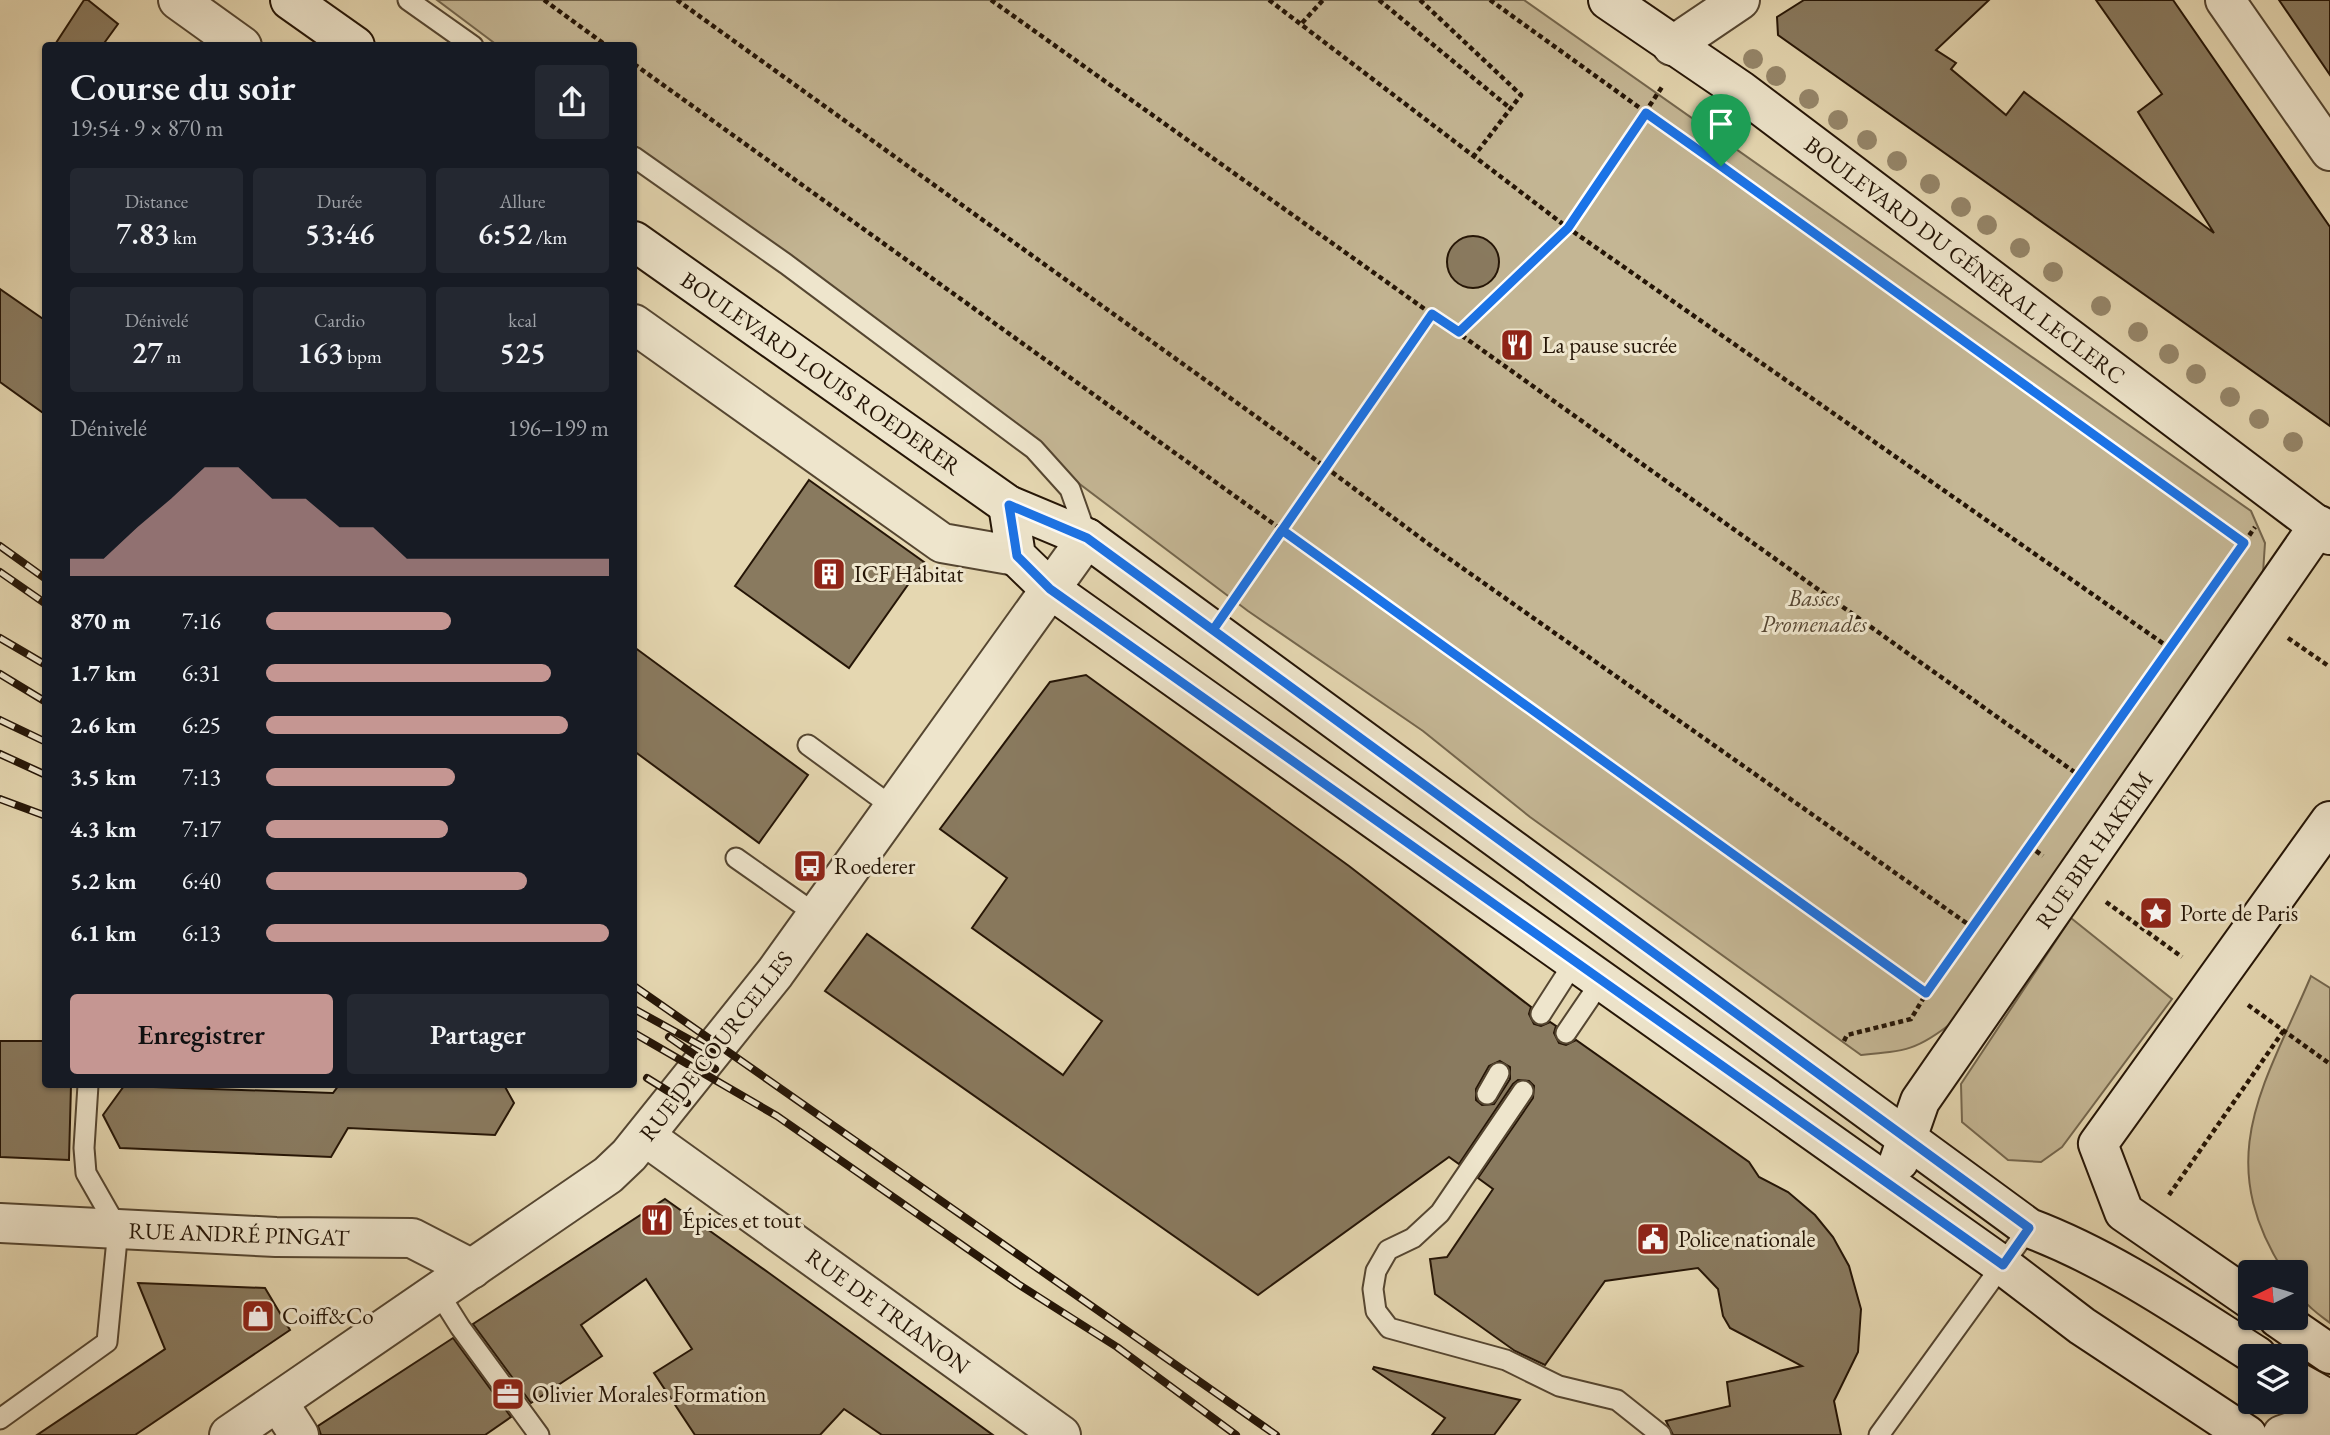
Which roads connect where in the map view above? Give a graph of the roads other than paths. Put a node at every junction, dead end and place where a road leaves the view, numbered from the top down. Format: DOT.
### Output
graph roads {
  1 [pos="178,0"];
  2 [pos="290,0"];
  3 [pos="408,0"];
  4 [pos="1608,0"];
  5 [pos="1740,0"];
  6 [pos="2225,0"];
  7 [pos="203,12"];
  8 [pos="237,42"];
  9 [pos="349,42"];
  10 [pos="468,42"];
  11 [pos="1672,46"];
  12 [pos="2330,151"];
  13 [pos="637,159"];
  14 [pos="637,243"];
  15 [pos="637,326"];
  16 [pos="1009,505"];
  17 [pos="2326,531"];
  18 [pos="1087,538"];
  19 [pos="1017,556"];
  20 [pos="1050,589"];
  21 [pos="808,745"];
  22 [pos="894,808"];
  23 [pos="2330,821"];
  24 [pos="736,858"];
  25 [pos="817,915"];
  26 [pos="1588,971"];
  27 [pos="1541,1014"];
  28 [pos="1566,1033"];
  29 [pos="1499,1073"];
  30 [pos="88,1088"];
  31 [pos="1524,1091"];
  32 [pos="1487,1094"];
  33 [pos="646,1137"];
  34 [pos="1909,1139"];
  35 [pos="1889,1184"];
  36 [pos="0,1223"];
  37 [pos="2029,1228"];
  38 [pos="118,1229"];
  39 [pos="2003,1265"];
  40 [pos="472,1269"];
  41 [pos="2238,1291"];
  42 [pos="438,1292"];
  43 [pos="2295,1330"];
  44 [pos="2238,1344"];
  45 [pos="2330,1354"];
  46 [pos="2308,1388"];
  47 [pos="2330,1400"];
  48 [pos="278,1402"];
  49 [pos="0,1419"];
  50 [pos="229,1435"];
  51 [pos="299,1435"];
  52 [pos="539,1435"];
  53 [pos="1061,1435"];
  54 [pos="1661,1435"];
  55 [pos="1879,1435"];
  56 [pos="2247,1435"];
  57 [pos="2282,1435"];
  58 [pos="2323,1435"];
  1 -- 7 [label="main road"];
  2 -- 9 [label="main road"];
  3 -- 10 [label="lane"];
  4 -- 11 [label="main road, BOULEVARD DU GÉNÉRAL LECLERC"];
  5 -- 11 [label="main road"];
  6 -- 12 [label="main road"];
  7 -- 8 [label="main road"];
  11 -- 17 [label="main road, BOULEVARD DU GÉNÉRAL LECLERC"];
  13 -- 18 [label="lane"];
  14 -- 16 [label="main road, BOULEVARD LOUIS ROEDERER"];
  15 -- 19 [label="main road"];
  16 -- 18 [label="main road, BOULEVARD LOUIS ROEDERER"];
  16 -- 19 [label="main road"];
  17 -- 34 [label="main road, RUE BIR HAKEIM"];
  18 -- 20 [label="main road, RUE DE COURCELLES"];
  18 -- 34 [label="main road, BOULEVARD LOUIS ROEDERER"];
  19 -- 20 [label="main road"];
  20 -- 22 [label="main road, RUE DE COURCELLES"];
  20 -- 26 [label="main road"];
  21 -- 22 [label="lane"];
  22 -- 25 [label="main road, RUE DE COURCELLES"];
  23 -- 41 [label="main road"];
  24 -- 25 [label="lane"];
  25 -- 33 [label="main road, RUE DE COURCELLES"];
  26 -- 27 [label="lane"];
  26 -- 28 [label="lane"];
  26 -- 35 [label="main road"];
  29 -- 32 [label="lane"];
  30 -- 38 [label="lane"];
  31 -- 54 [label="lane"];
  33 -- 40 [label="main road, RUE DE COURCELLES"];
  33 -- 53 [label="main road, RUE DE TRIANON"];
  34 -- 35 [label="main road, RUE BIR HAKEIM"];
  34 -- 37 [label="main road, BOULEVARD LOUIS ROEDERER"];
  35 -- 39 [label="main road"];
  36 -- 38 [label="main road, RUE ANDRÉ PINGAT"];
  37 -- 39 [label="lane"];
  37 -- 44 [label="main road, BOULEVARD LOUIS ROEDERER"];
  38 -- 40 [label="main road, RUE ANDRÉ PINGAT"];
  38 -- 49 [label="lane"];
  39 -- 55 [label="lane"];
  39 -- 56 [label="main road"];
  40 -- 42 [label="main road, RUE DE COURCELLES"];
  42 -- 48 [label="main road, RUE DE COURCELLES"];
  42 -- 52 [label="lane"];
  43 -- 45 [label="main road"];
  46 -- 47 [label="main road"];
  48 -- 50 [label="main road, RUE DE COURCELLES"];
  48 -- 51 [label="main road"];
  57 -- 58 [label="main road"];
}
